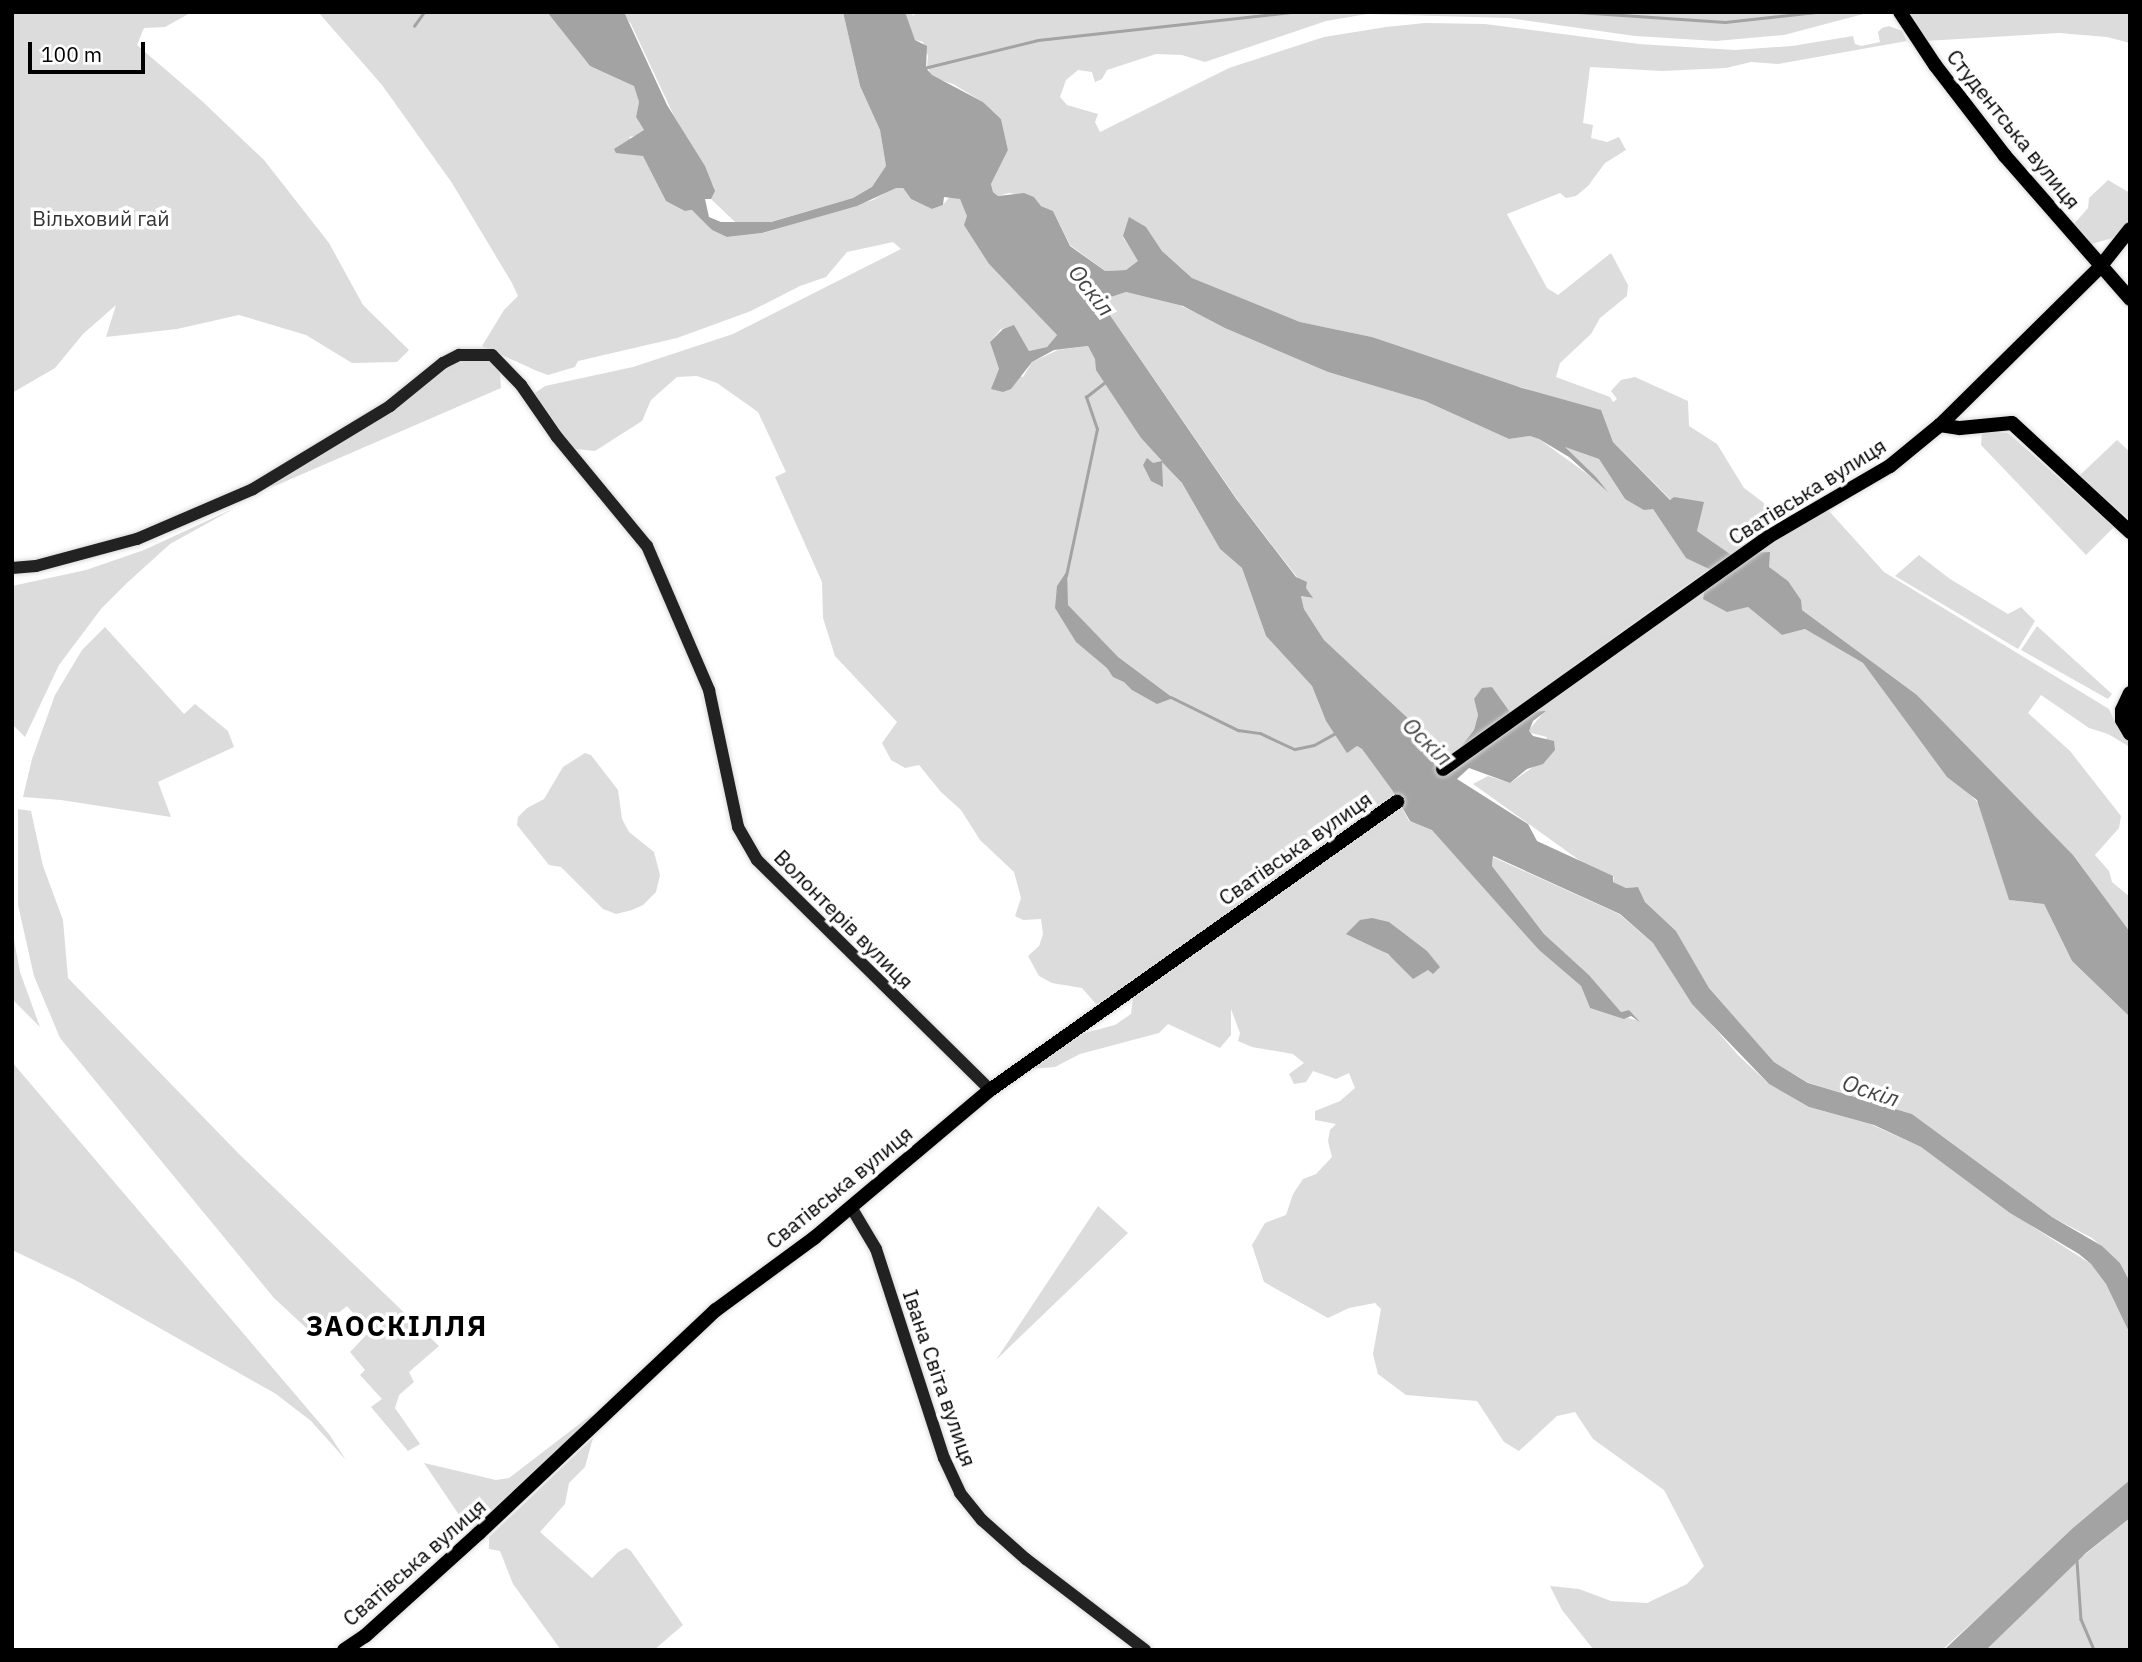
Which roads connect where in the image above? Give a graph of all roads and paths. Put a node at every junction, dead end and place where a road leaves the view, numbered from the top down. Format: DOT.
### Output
graph roads {
  1 [pos="1900,12"];
  2 [pos="2130,229"];
  3 [pos="2100,267"];
  4 [pos="2130,299"];
  5 [pos="1940,425"];
  6 [pos="2130,532"];
  7 [pos="12,568"];
  8 [pos="2130,693"];
  9 [pos="2130,733"];
  10 [pos="1443,768"];
  11 [pos="1397,802"];
  12 [pos="990,1090"];
  13 [pos="851,1207"];
  14 [pos="344,1650"];
  15 [pos="1145,1650"];
  1 -- 3 [label="main road, Студентська вулиця"];
  2 -- 3 [label="main road, Сватівська вулиця"];
  3 -- 4 [label="main road, Студентська вулиця"];
  3 -- 5 [label="main road, Сватівська вулиця"];
  5 -- 6 [label="main road"];
  5 -- 10 [label="main road, Сватівська вулиця"];
  7 -- 12 [label="street, Волонтерів вулиця"];
  8 -- 9 [label="main road"];
  11 -- 12 [label="main road, Сватівська вулиця"];
  12 -- 13 [label="main road, Сватівська вулиця"];
  13 -- 14 [label="main road, Сватівська вулиця"];
  13 -- 15 [label="street, Івана Світа вулиця"];
}
